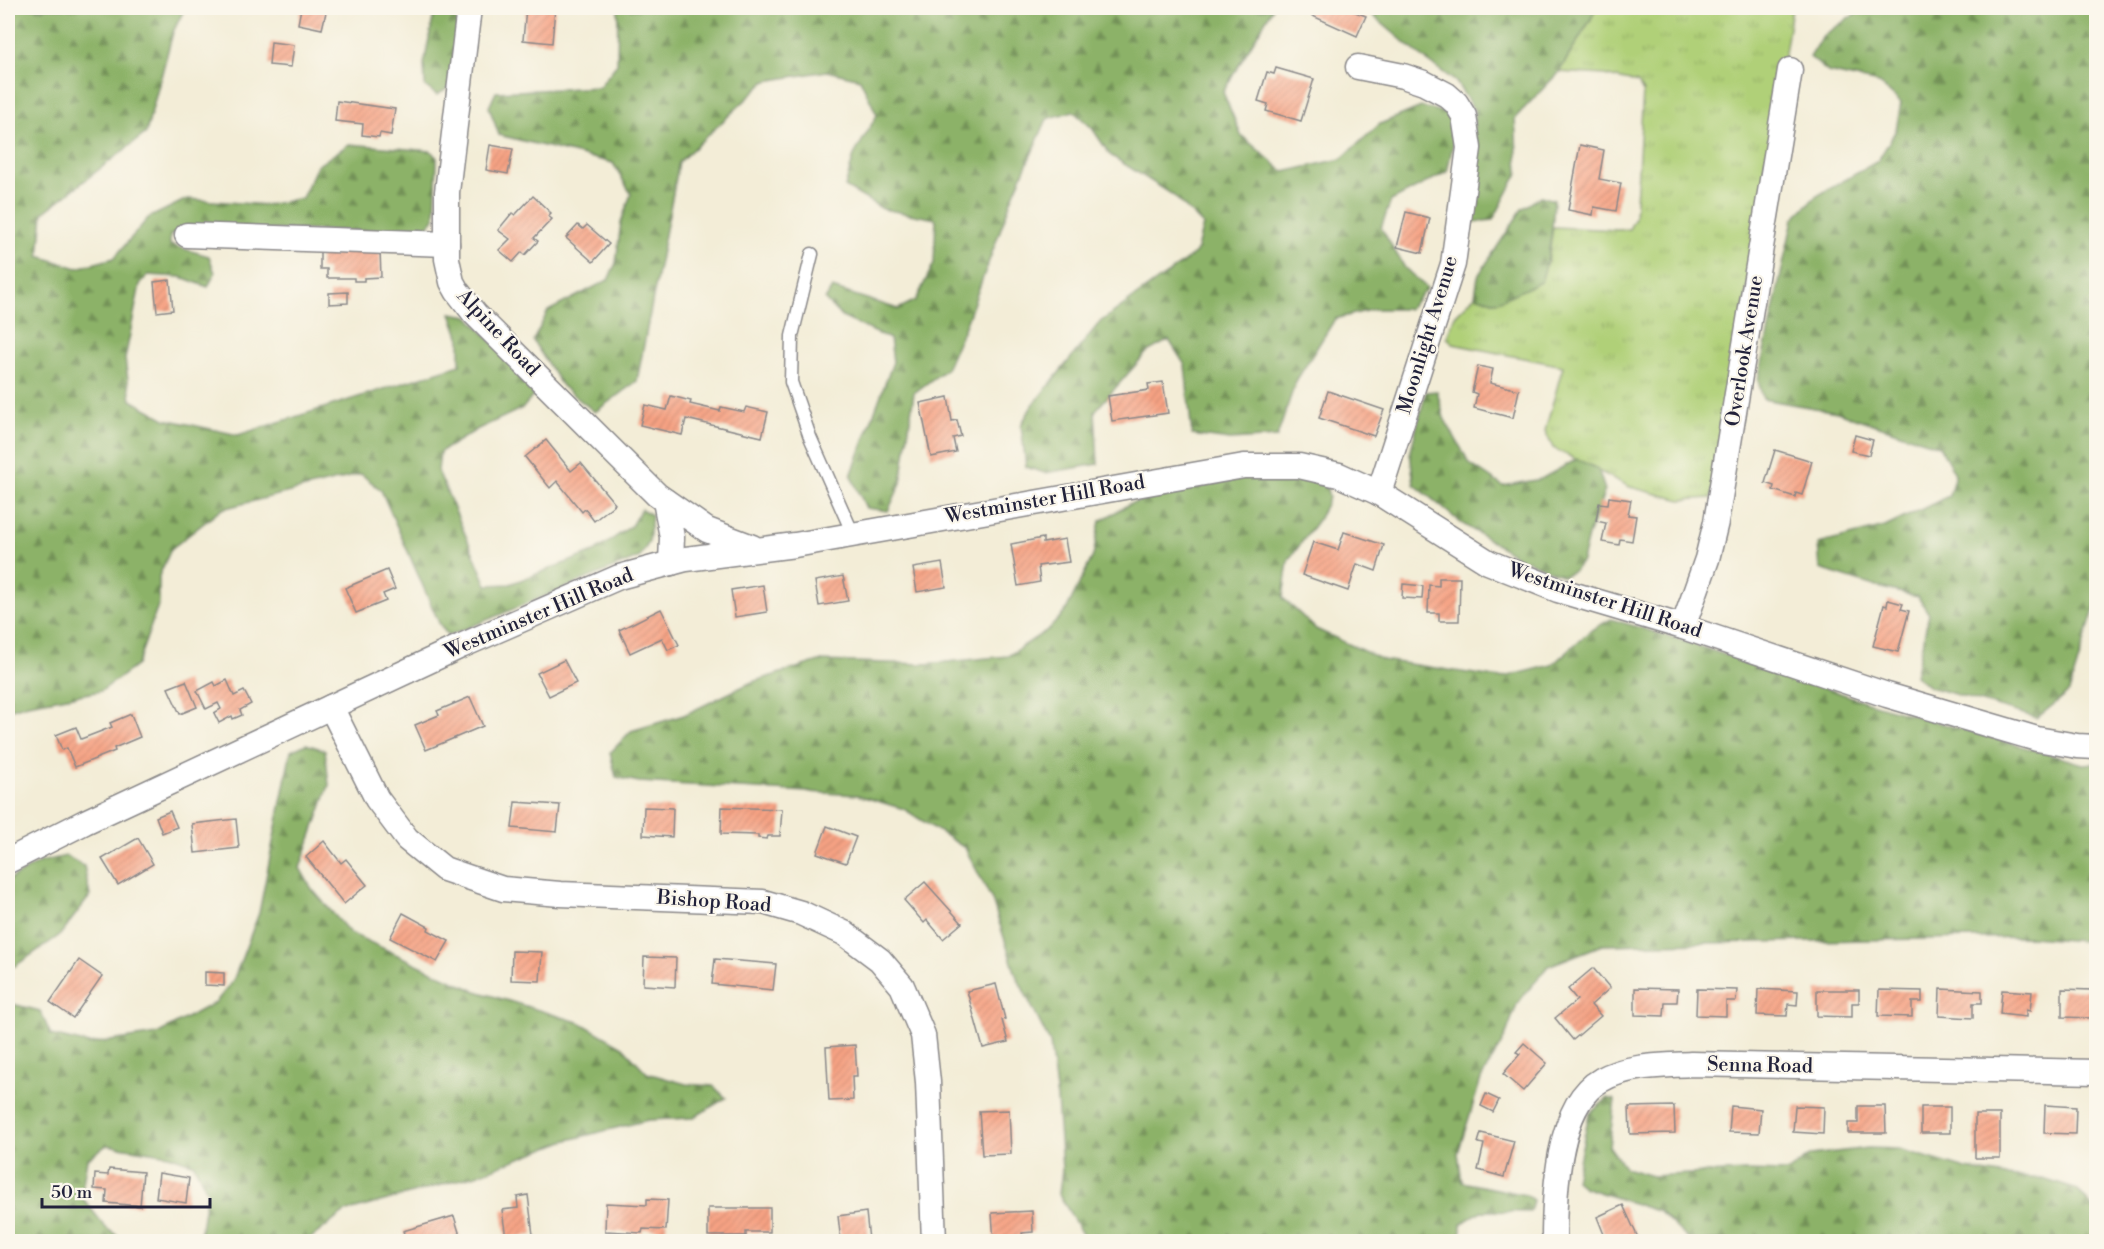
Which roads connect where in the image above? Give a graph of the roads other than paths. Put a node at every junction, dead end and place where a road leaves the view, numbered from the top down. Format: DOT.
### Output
graph roads {
  1 [pos="469,8"];
  2 [pos="1358,67"];
  3 [pos="1790,70"];
  4 [pos="187,235"];
  5 [pos="447,244"];
  6 [pos="812,254"];
  7 [pos="1379,493"];
  8 [pos="665,501"];
  9 [pos="853,534"];
  10 [pos="760,549"];
  11 [pos="671,563"];
  12 [pos="1683,627"];
  13 [pos="330,707"];
  14 [pos="2097,747"];
  15 [pos="8,861"];
  16 [pos="2097,1072"];
  17 [pos="934,1242"];
  18 [pos="1554,1242"];
  1 -- 5 [label="street, Alpine Road"];
  2 -- 7 [label="street, Moonlight Avenue"];
  3 -- 12 [label="street, Overlook Avenue"];
  4 -- 5 [label="street"];
  5 -- 8 [label="street, Alpine Road"];
  6 -- 9 [label="lane"];
  7 -- 9 [label="street, Westminster Hill Road"];
  7 -- 12 [label="street, Westminster Hill Road"];
  8 -- 10 [label="street, Alpine Road"];
  8 -- 11 [label="street"];
  9 -- 10 [label="street, Westminster Hill Road"];
  10 -- 11 [label="street, Westminster Hill Road"];
  11 -- 13 [label="street, Westminster Hill Road"];
  12 -- 14 [label="street, Westminster Hill Road"];
  13 -- 15 [label="street, Westminster Hill Road"];
  13 -- 17 [label="street, Bishop Road"];
  16 -- 18 [label="street, Senna Road"];
}
